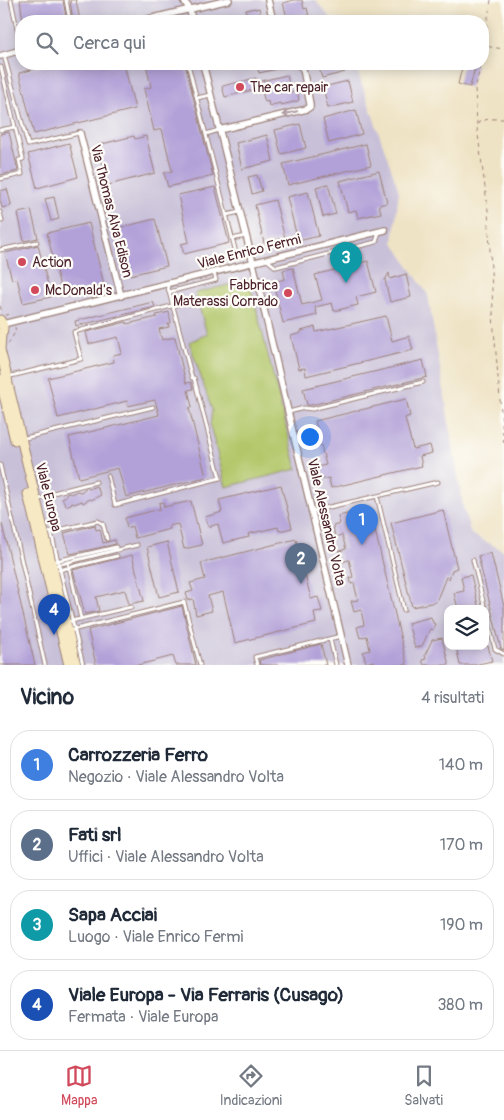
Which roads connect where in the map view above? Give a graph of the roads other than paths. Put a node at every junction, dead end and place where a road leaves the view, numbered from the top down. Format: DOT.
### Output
graph roads {
  1 [pos="11,0"];
  2 [pos="66,0"];
  3 [pos="183,0"];
  4 [pos="229,0"];
  5 [pos="268,0"];
  6 [pos="190,10"];
  7 [pos="69,15"];
  8 [pos="167,15"];
  9 [pos="191,15"];
  10 [pos="272,15"];
  11 [pos="15,20"];
  12 [pos="15,51"];
  13 [pos="2,55"];
  14 [pos="1,67"];
  15 [pos="190,70"];
  16 [pos="204,70"];
  17 [pos="303,70"];
  18 [pos="210,95"];
  19 [pos="197,98"];
  20 [pos="15,127"];
  21 [pos="0,130"];
  22 [pos="219,130"];
  23 [pos="80,133"];
  24 [pos="206,134"];
  25 [pos="0,179"];
  26 [pos="0,212"];
  27 [pos="240,212"];
  28 [pos="226,215"];
  29 [pos="0,221"];
  30 [pos="382,231"];
  31 [pos="246,236"];
  32 [pos="232,239"];
  33 [pos="37,242"];
  34 [pos="0,250"];
  35 [pos="236,253"];
  36 [pos="266,260"];
  37 [pos="253,263"];
  38 [pos="214,273"];
  39 [pos="167,284"];
  40 [pos="169,292"];
  41 [pos="121,296"];
  42 [pos="190,301"];
  43 [pos="172,306"];
  44 [pos="1,322"];
  45 [pos="0,336"];
  46 [pos="4,378"];
  47 [pos="423,382"];
  48 [pos="153,407"];
  49 [pos="288,412"];
  50 [pos="21,439"];
  51 [pos="0,465"];
  52 [pos="108,476"];
  53 [pos="96,482"];
  54 [pos="438,482"];
  55 [pos="376,496"];
  56 [pos="36,500"];
  57 [pos="312,511"];
  58 [pos="47,533"];
  59 [pos="107,539"];
  60 [pos="137,545"];
  61 [pos="116,546"];
  62 [pos="117,556"];
  63 [pos="473,560"];
  64 [pos="68,562"];
  65 [pos="55,566"];
  66 [pos="69,567"];
  67 [pos="484,605"];
  68 [pos="131,607"];
  69 [pos="404,610"];
  70 [pos="82,619"];
  71 [pos="489,625"];
  72 [pos="70,626"];
  73 [pos="342,636"];
  74 [pos="330,638"];
  75 [pos="504,654"];
  76 [pos="45,665"];
  77 [pos="69,665"];
  78 [pos="76,665"];
  79 [pos="83,665"];
  80 [pos="200,665"];
  81 [pos="257,665"];
  82 [pos="336,665"];
  83 [pos="348,665"];
  1 -- 11 [label="lane"];
  2 -- 7 [label="lane"];
  3 -- 6 [label="street"];
  4 -- 6 [label="street"];
  5 -- 10 [label="street"];
  6 -- 8 [label="street"];
  6 -- 9 [label="street"];
  12 -- 13 [label="street"];
  13 -- 23 [label="lane"];
  14 -- 20 [label="lane"];
  15 -- 19 [label="lane"];
  16 -- 18 [label="street, Viale Alessandro Volta"];
  17 -- 22 [label="street, one-way"];
  18 -- 19 [label="lane"];
  18 -- 22 [label="street, Viale Alessandro Volta"];
  19 -- 24 [label="lane"];
  20 -- 21 [label="lane"];
  20 -- 25 [label="lane"];
  22 -- 24 [label="lane"];
  22 -- 27 [label="street, Viale Alessandro Volta"];
  23 -- 41 [label="street, Via Thomas Alva Edison"];
  24 -- 28 [label="lane"];
  26 -- 29 [label="lane"];
  27 -- 28 [label="lane"];
  27 -- 31 [label="street, Viale Alessandro Volta"];
  28 -- 32 [label="lane"];
  30 -- 36 [label="street, Viale Enrico Fermi"];
  30 -- 36 [label="lane"];
  31 -- 32 [label="lane"];
  31 -- 37 [label="street, Viale Alessandro Volta"];
  32 -- 35 [label="lane"];
  33 -- 34 [label="lane"];
  36 -- 37 [label="street, Viale Enrico Fermi"];
  37 -- 38 [label="street, Viale Enrico Fermi"];
  37 -- 49 [label="street, Viale Alessandro Volta"];
  38 -- 39 [label="street, Viale Enrico Fermi"];
  38 -- 40 [label="lane"];
  39 -- 40 [label="lane"];
  39 -- 41 [label="street, Viale Enrico Fermi"];
  40 -- 43 [label="lane"];
  41 -- 44 [label="street, Viale Enrico Fermi"];
  42 -- 43 [label="lane"];
  43 -- 46 [label="lane"];
  43 -- 52 [label="lane"];
  44 -- 45 [label="main road, Viale Europa"];
  45 -- 46 [label="main road, Viale Europa"];
  46 -- 50 [label="main road, Viale Europa"];
  46 -- 77 [label="main road, Viale Europa"];
  47 -- 49 [label="lane"];
  48 -- 50 [label="lane"];
  49 -- 57 [label="street, Viale Alessandro Volta"];
  50 -- 56 [label="main road, Viale Europa"];
  51 -- 76 [label="lane"];
  53 -- 56 [label="lane"];
  54 -- 55 [label="lane"];
  55 -- 57 [label="lane"];
  55 -- 69 [label="lane"];
  56 -- 58 [label="main road, Viale Europa"];
  57 -- 73 [label="street, Viale Alessandro Volta"];
  58 -- 59 [label="lane"];
  58 -- 65 [label="main road, Viale Europa"];
  60 -- 64 [label="lane"];
  61 -- 65 [label="lane"];
  62 -- 66 [label="lane"];
  63 -- 67 [label="lane"];
  64 -- 65 [label="lane"];
  64 -- 66 [label="lane"];
  65 -- 66 [label="lane"];
  65 -- 72 [label="main road, Viale Europa"];
  66 -- 70 [label="lane"];
  68 -- 70 [label="lane"];
  70 -- 72 [label="lane"];
  71 -- 75 [label="lane"];
  72 -- 78 [label="main road, Viale Europa"];
  72 -- 79 [label="lane"];
  72 -- 80 [label="lane"];
  73 -- 74 [label="lane"];
  73 -- 83 [label="street, Viale Alessandro Volta"];
  74 -- 81 [label="lane"];
  74 -- 82 [label="lane"];
}
